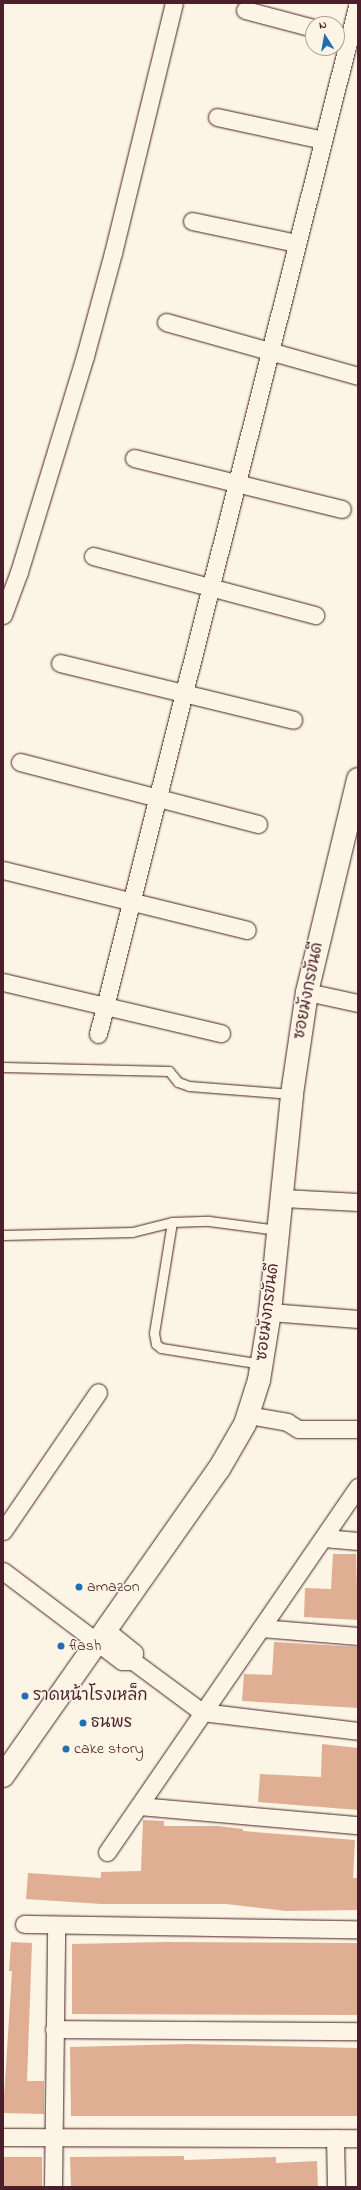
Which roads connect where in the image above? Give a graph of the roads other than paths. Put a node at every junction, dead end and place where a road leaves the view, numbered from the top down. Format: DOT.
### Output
graph roads {
  1 [pos="174,3"];
  2 [pos="358,3"];
  3 [pos="245,10"];
  4 [pos="305,26"];
  5 [pos="345,32"];
  6 [pos="339,56"];
  7 [pos="217,117"];
  8 [pos="323,140"];
  9 [pos="192,221"];
  10 [pos="296,243"];
  11 [pos="166,322"];
  12 [pos="269,352"];
  13 [pos="358,376"];
  14 [pos="134,458"];
  15 [pos="237,484"];
  16 [pos="342,509"];
  17 [pos="93,556"];
  18 [pos="211,589"];
  19 [pos="3,615"];
  20 [pos="315,615"];
  21 [pos="60,662"];
  22 [pos="183,693"];
  23 [pos="293,720"];
  24 [pos="20,762"];
  25 [pos="358,779"];
  26 [pos="158,796"];
  27 [pos="258,824"];
  28 [pos="3,870"];
  29 [pos="132,904"];
  30 [pos="247,930"];
  31 [pos="3,982"];
  32 [pos="306,992"];
  33 [pos="358,1003"];
  34 [pos="105,1008"];
  35 [pos="221,1033"];
  36 [pos="98,1034"];
  37 [pos="3,1067"];
  38 [pos="292,1094"];
  39 [pos="283,1198"];
  40 [pos="358,1202"];
  41 [pos="172,1222"];
  42 [pos="277,1230"];
  43 [pos="3,1235"];
  44 [pos="270,1312"];
  45 [pos="358,1319"];
  46 [pos="262,1364"];
  47 [pos="98,1392"];
  48 [pos="248,1415"];
  49 [pos="358,1429"];
  50 [pos="358,1487"];
  51 [pos="3,1531"];
  52 [pos="324,1538"];
  53 [pos="358,1541"];
  54 [pos="3,1571"];
  55 [pos="261,1628"];
  56 [pos="102,1635"];
  57 [pos="358,1636"];
  58 [pos="202,1712"];
  59 [pos="358,1731"];
  60 [pos="3,1776"];
  61 [pos="139,1806"];
  62 [pos="358,1825"];
  63 [pos="107,1852"];
  64 [pos="24,1924"];
  65 [pos="56,1925"];
  66 [pos="358,1929"];
  67 [pos="54,2029"];
  68 [pos="358,2031"];
  69 [pos="53,2136"];
  70 [pos="3,2137"];
  71 [pos="335,2138"];
  72 [pos="358,2138"];
  73 [pos="53,2187"];
  74 [pos="336,2187"];
  1 -- 19 [label="street"];
  2 -- 5 [label="street"];
  3 -- 4 [label="street"];
  6 -- 8 [label="street"];
  7 -- 8 [label="street"];
  8 -- 10 [label="street"];
  9 -- 10 [label="street"];
  10 -- 12 [label="street"];
  11 -- 12 [label="street"];
  12 -- 13 [label="street"];
  12 -- 15 [label="street"];
  14 -- 15 [label="street"];
  15 -- 16 [label="street"];
  15 -- 18 [label="street"];
  17 -- 18 [label="street"];
  18 -- 20 [label="street"];
  18 -- 22 [label="street"];
  21 -- 22 [label="street"];
  22 -- 23 [label="street"];
  22 -- 26 [label="street"];
  24 -- 26 [label="street"];
  25 -- 32 [label="street, ซอยมังกรขันดี"];
  26 -- 27 [label="street"];
  26 -- 29 [label="street"];
  28 -- 29 [label="street"];
  29 -- 30 [label="street"];
  29 -- 34 [label="street"];
  31 -- 34 [label="street"];
  32 -- 33 [label="street"];
  32 -- 38 [label="street, ซอยมังกรขันดี"];
  34 -- 35 [label="street"];
  34 -- 36 [label="street"];
  37 -- 38 [label="lane"];
  38 -- 39 [label="street, ซอยมังกรขันดี"];
  39 -- 40 [label="street"];
  39 -- 42 [label="street, ซอยมังกรขันดี"];
  41 -- 42 [label="lane"];
  41 -- 43 [label="lane"];
  41 -- 46 [label="lane"];
  42 -- 44 [label="street, ซอยมังกรขันดี"];
  44 -- 45 [label="street"];
  44 -- 46 [label="street, ซอยมังกรขันดี"];
  46 -- 48 [label="street, ซอยมังกรขันดี"];
  47 -- 51 [label="street"];
  48 -- 49 [label="street"];
  48 -- 56 [label="street, ซอยมังกรขันดี"];
  50 -- 52 [label="street"];
  52 -- 53 [label="street"];
  52 -- 55 [label="street"];
  54 -- 56 [label="street"];
  55 -- 57 [label="street"];
  55 -- 58 [label="street"];
  56 -- 58 [label="street"];
  56 -- 60 [label="street, ซอยมังกรขันดี"];
  58 -- 59 [label="street"];
  58 -- 61 [label="street"];
  61 -- 62 [label="street"];
  61 -- 63 [label="street"];
  64 -- 65 [label="street"];
  65 -- 66 [label="street"];
  65 -- 67 [label="street"];
  67 -- 68 [label="street"];
  67 -- 69 [label="street"];
  69 -- 70 [label="street"];
  69 -- 71 [label="street"];
  69 -- 73 [label="street"];
  71 -- 72 [label="street"];
  71 -- 74 [label="street"];
}
